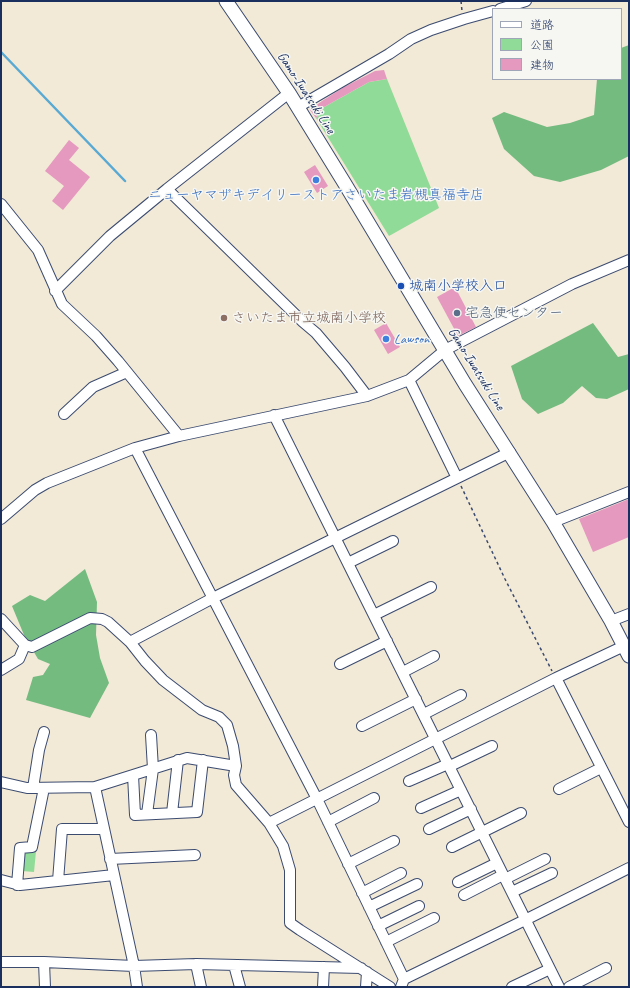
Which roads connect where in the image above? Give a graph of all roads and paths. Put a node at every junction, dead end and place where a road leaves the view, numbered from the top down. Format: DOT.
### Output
graph roads {
  1 [pos="226,1"];
  2 [pos="526,1"];
  3 [pos="503,8"];
  4 [pos="492,11"];
  5 [pos="289,93"];
  6 [pos="298,107"];
  7 [pos="167,189"];
  8 [pos="1,204"];
  9 [pos="629,260"];
  10 [pos="55,291"];
  11 [pos="445,350"];
  12 [pos="127,372"];
  13 [pos="409,380"];
  14 [pos="367,396"];
  15 [pos="64,414"];
  16 [pos="274,415"];
  17 [pos="179,436"];
  18 [pos="135,448"];
  19 [pos="510,452"];
  20 [pos="457,478"];
  21 [pos="629,492"];
  22 [pos="1,519"];
  23 [pos="553,522"];
  24 [pos="335,538"];
  25 [pos="393,541"];
  26 [pos="348,563"];
  27 [pos="431,587"];
  28 [pos="213,598"];
  29 [pos="629,614"];
  30 [pos="374,615"];
  31 [pos="1,619"];
  32 [pos="611,621"];
  33 [pos="387,641"];
  34 [pos="130,642"];
  35 [pos="25,644"];
  36 [pos="626,651"];
  37 [pos="434,656"];
  38 [pos="340,664"];
  39 [pos="1,670"];
  40 [pos="403,672"];
  41 [pos="556,678"];
  42 [pos="461,695"];
  43 [pos="416,699"];
  44 [pos="424,714"];
  45 [pos="362,726"];
  46 [pos="44,732"];
  47 [pos="151,735"];
  48 [pos="436,738"];
  49 [pos="492,746"];
  50 [pos="178,760"];
  51 [pos="203,760"];
  52 [pos="449,765"];
  53 [pos="236,766"];
  54 [pos="601,768"];
  55 [pos="153,769"];
  56 [pos="133,775"];
  57 [pos="409,781"];
  58 [pos="2,782"];
  59 [pos="95,787"];
  60 [pos="32,788"];
  61 [pos="44,788"];
  62 [pos="559,789"];
  63 [pos="461,790"];
  64 [pos="1,793"];
  65 [pos="374,798"];
  66 [pos="317,799"];
  67 [pos="422,808"];
  68 [pos="470,808"];
  69 [pos="172,813"];
  70 [pos="521,813"];
  71 [pos="147,814"];
  72 [pos="328,822"];
  73 [pos="629,822"];
  74 [pos="269,823"];
  75 [pos="104,828"];
  76 [pos="429,829"];
  77 [pos="482,833"];
  78 [pos="394,841"];
  79 [pos="452,847"];
  80 [pos="195,855"];
  81 [pos="110,859"];
  82 [pos="545,859"];
  83 [pos="498,863"];
  84 [pos="348,864"];
  85 [pos="629,868"];
  86 [pos="401,873"];
  87 [pos="552,873"];
  88 [pos="114,875"];
  89 [pos="504,877"];
  90 [pos="1,880"];
  91 [pos="58,881"];
  92 [pos="458,882"];
  93 [pos="17,884"];
  94 [pos="416,884"];
  95 [pos="362,892"];
  96 [pos="512,892"];
  97 [pos="464,895"];
  98 [pos="419,906"];
  99 [pos="369,907"];
  100 [pos="434,918"];
  101 [pos="526,920"];
  102 [pos="378,926"];
  103 [pos="386,942"];
  104 [pos="1,962"];
  105 [pos="44,962"];
  106 [pos="196,964"];
  107 [pos="234,965"];
  108 [pos="134,966"];
  109 [pos="324,967"];
  110 [pos="606,968"];
  111 [pos="550,969"];
  112 [pos="364,970"];
  113 [pos="403,983"];
  114 [pos="386,986"];
  115 [pos="45,987"];
  116 [pos="137,987"];
  117 [pos="201,987"];
  118 [pos="240,987"];
  119 [pos="323,987"];
  120 [pos="366,987"];
  121 [pos="512,987"];
  122 [pos="559,987"];
  123 [pos="569,987"];
  1 -- 5 [label="main road, Gamo-Iwatsuki Line"];
  2 -- 3 [label="street"];
  4 -- 6 [label="street"];
  5 -- 6 [label="main road, Gamo-Iwatsuki Line"];
  5 -- 7 [label="street"];
  6 -- 11 [label="main road, Gamo-Iwatsuki Line"];
  7 -- 10 [label="street"];
  7 -- 14 [label="street"];
  8 -- 10 [label="street"];
  9 -- 11 [label="street"];
  10 -- 12 [label="street"];
  11 -- 13 [label="street"];
  11 -- 19 [label="main road, Gamo-Iwatsuki Line"];
  12 -- 15 [label="street"];
  12 -- 17 [label="street"];
  13 -- 14 [label="street"];
  13 -- 20 [label="street"];
  14 -- 16 [label="street"];
  16 -- 17 [label="street"];
  16 -- 24 [label="street"];
  17 -- 18 [label="street"];
  18 -- 22 [label="street"];
  18 -- 28 [label="street"];
  19 -- 20 [label="street"];
  19 -- 23 [label="main road, Gamo-Iwatsuki Line"];
  20 -- 24 [label="street"];
  20 -- 41 [label="path"];
  21 -- 23 [label="street"];
  23 -- 32 [label="main road, Gamo-Iwatsuki Line"];
  24 -- 26 [label="street"];
  24 -- 28 [label="street"];
  25 -- 26 [label="street"];
  26 -- 30 [label="street"];
  27 -- 30 [label="street"];
  28 -- 34 [label="street"];
  28 -- 66 [label="street"];
  29 -- 32 [label="street"];
  30 -- 33 [label="street"];
  31 -- 35 [label="street"];
  32 -- 36 [label="main road, Gamo-Iwatsuki Line"];
  33 -- 38 [label="street"];
  33 -- 40 [label="street"];
  34 -- 35 [label="street"];
  34 -- 53 [label="street"];
  35 -- 39 [label="street"];
  36 -- 41 [label="street"];
  37 -- 40 [label="street"];
  40 -- 43 [label="street"];
  41 -- 48 [label="street"];
  41 -- 54 [label="street"];
  42 -- 44 [label="street"];
  43 -- 44 [label="street"];
  43 -- 45 [label="street"];
  44 -- 48 [label="street"];
  46 -- 60 [label="street"];
  47 -- 55 [label="street"];
  48 -- 52 [label="street"];
  48 -- 66 [label="street"];
  49 -- 52 [label="street"];
  50 -- 51 [label="street"];
  50 -- 55 [label="street"];
  50 -- 69 [label="street"];
  51 -- 53 [label="street"];
  51 -- 69 [label="street"];
  52 -- 57 [label="street"];
  52 -- 63 [label="street"];
  53 -- 74 [label="street"];
  54 -- 62 [label="street"];
  54 -- 73 [label="street"];
  55 -- 56 [label="street"];
  55 -- 71 [label="street"];
  56 -- 59 [label="street"];
  56 -- 71 [label="street"];
  58 -- 60 [label="street"];
  58 -- 64 [label="street"];
  59 -- 61 [label="street"];
  59 -- 75 [label="street"];
  60 -- 61 [label="street"];
  61 -- 93 [label="street"];
  63 -- 67 [label="street"];
  63 -- 68 [label="street"];
  65 -- 72 [label="street"];
  66 -- 72 [label="street"];
  66 -- 74 [label="street"];
  68 -- 76 [label="street"];
  68 -- 77 [label="street"];
  69 -- 71 [label="street"];
  70 -- 77 [label="street"];
  72 -- 84 [label="street"];
  74 -- 112 [label="street"];
  75 -- 81 [label="street"];
  75 -- 91 [label="street"];
  77 -- 79 [label="street"];
  77 -- 83 [label="street"];
  78 -- 84 [label="street"];
  80 -- 81 [label="street"];
  81 -- 88 [label="street"];
  82 -- 89 [label="street"];
  83 -- 89 [label="street"];
  83 -- 92 [label="street"];
  84 -- 95 [label="street"];
  85 -- 101 [label="street"];
  86 -- 95 [label="street"];
  87 -- 96 [label="street"];
  88 -- 91 [label="street"];
  88 -- 108 [label="street"];
  89 -- 96 [label="street"];
  89 -- 97 [label="street"];
  90 -- 93 [label="street"];
  91 -- 93 [label="street"];
  94 -- 99 [label="street"];
  95 -- 99 [label="street"];
  96 -- 101 [label="street"];
  98 -- 102 [label="street"];
  99 -- 102 [label="street"];
  100 -- 103 [label="street"];
  101 -- 111 [label="street"];
  101 -- 113 [label="street"];
  102 -- 103 [label="street"];
  103 -- 113 [label="street"];
  104 -- 105 [label="street"];
  105 -- 108 [label="street"];
  105 -- 115 [label="street"];
  106 -- 107 [label="street"];
  106 -- 108 [label="street"];
  106 -- 117 [label="street"];
  107 -- 109 [label="street"];
  107 -- 118 [label="street"];
  108 -- 116 [label="street"];
  109 -- 112 [label="street"];
  109 -- 119 [label="street"];
  110 -- 123 [label="street"];
  111 -- 121 [label="street"];
  111 -- 122 [label="street"];
  112 -- 114 [label="street"];
  112 -- 120 [label="street"];
}
